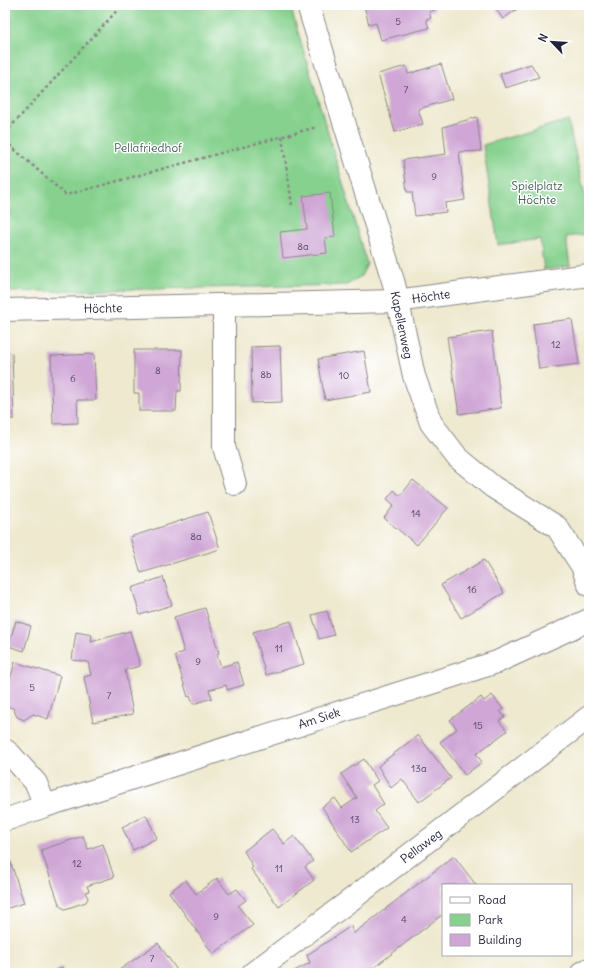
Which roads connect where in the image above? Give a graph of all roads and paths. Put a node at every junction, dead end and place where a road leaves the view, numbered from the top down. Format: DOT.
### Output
graph roads {
  1 [pos="122,5"];
  2 [pos="308,5"];
  3 [pos="343,121"];
  4 [pos="5,132"];
  5 [pos="282,137"];
  6 [pos="5,141"];
  7 [pos="292,205"];
  8 [pos="589,275"];
  9 [pos="396,301"];
  10 [pos="224,305"];
  11 [pos="5,310"];
  12 [pos="236,484"];
  13 [pos="589,585"];
  14 [pos="589,620"];
  15 [pos="589,717"];
  16 [pos="5,750"];
  17 [pos="45,806"];
  18 [pos="5,820"];
  19 [pos="589,969"];
  20 [pos="253,973"];
  21 [pos="582,973"];
  1 -- 4 [label="path"];
  2 -- 3 [label="street, Kapellenweg"];
  3 -- 5 [label="path"];
  3 -- 9 [label="street, Kapellenweg"];
  5 -- 6 [label="path"];
  5 -- 7 [label="path"];
  8 -- 9 [label="street, Höchte"];
  9 -- 10 [label="street, Höchte"];
  9 -- 13 [label="street, Kapellenweg"];
  10 -- 11 [label="street, Höchte"];
  10 -- 12 [label="street"];
  14 -- 17 [label="street, Am Siek"];
  15 -- 20 [label="street, Pellaweg"];
  16 -- 17 [label="street"];
  17 -- 18 [label="street, Am Siek"];
  19 -- 21 [label="street"];
}
